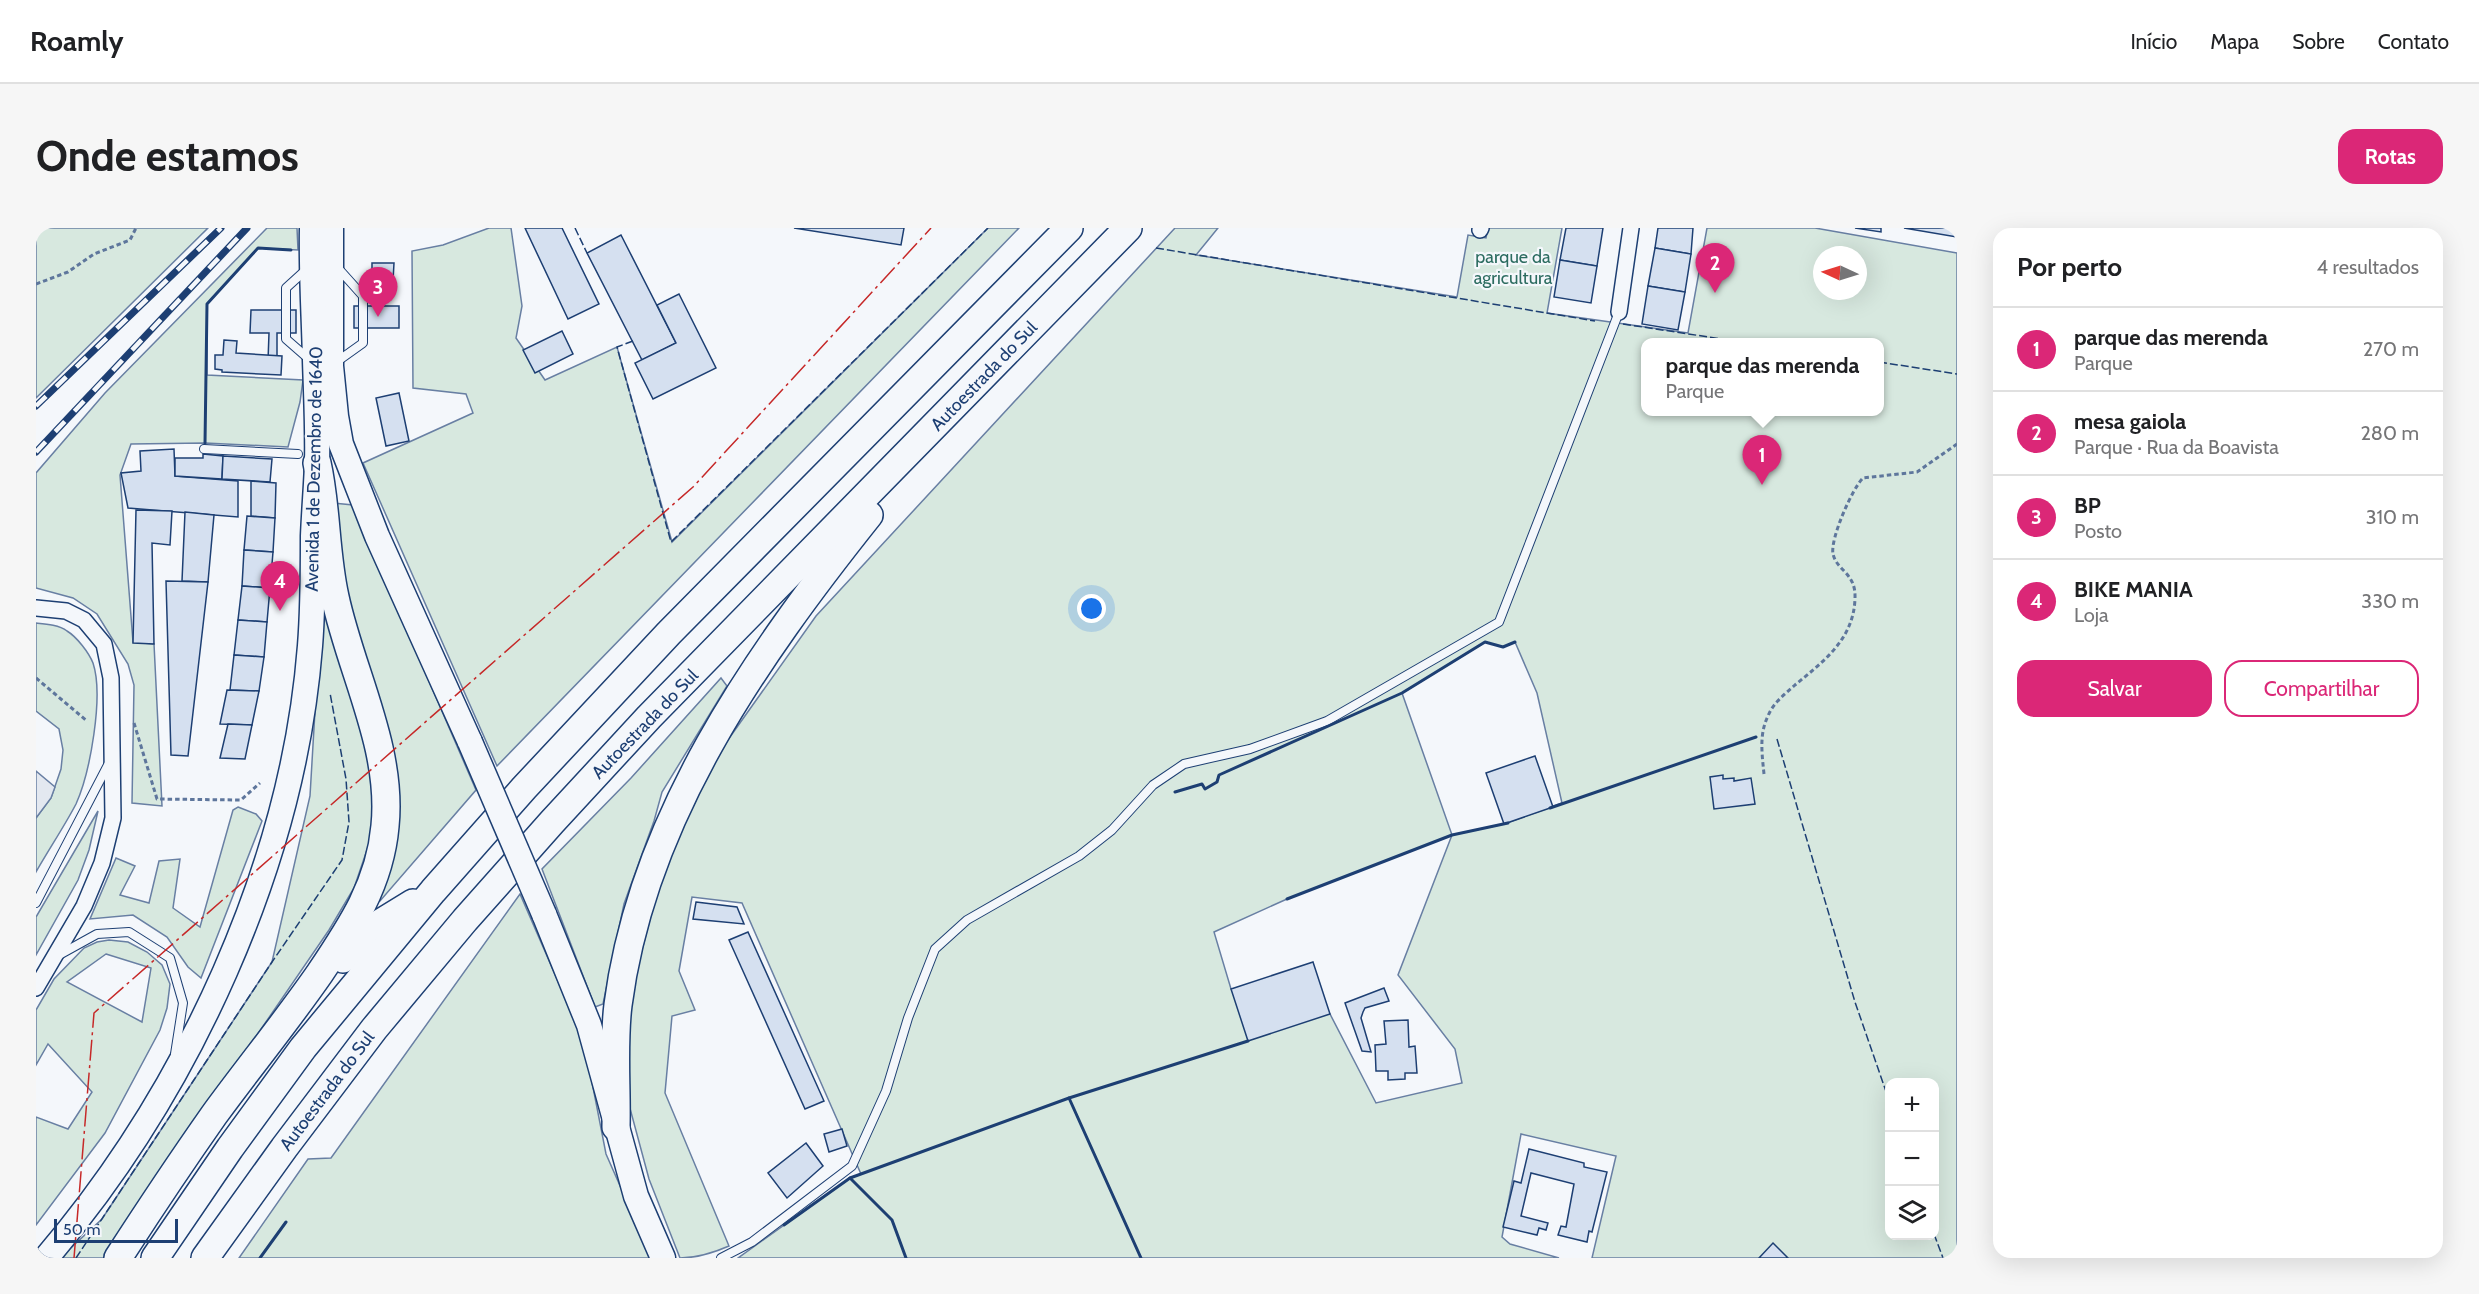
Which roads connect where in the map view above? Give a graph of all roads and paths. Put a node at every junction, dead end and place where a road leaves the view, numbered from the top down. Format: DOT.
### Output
graph roads {
  1 [pos="136,228"];
  2 [pos="1069,228"];
  3 [pos="1128,228"];
  4 [pos="1632,228"];
  5 [pos="318,231"];
  6 [pos="322,262"];
  7 [pos="36,283"];
  8 [pos="1619,312"];
  9 [pos="323,365"];
  10 [pos="956,406"];
  11 [pos="1957,444"];
  12 [pos="204,449"];
  13 [pos="308,458"];
  14 [pos="36,608"];
  15 [pos="36,678"];
  16 [pos="87,720"];
  17 [pos="134,723"];
  18 [pos="112,758"];
  19 [pos="1764,774"];
  20 [pos="260,783"];
  21 [pos="433,891"];
  22 [pos="36,903"];
  23 [pos="55,957"];
  24 [pos="36,988"];
  25 [pos="300,1002"];
  26 [pos="171,1078"];
  27 [pos="616,1127"];
  28 [pos="46,1258"];
  29 [pos="118,1258"];
  30 [pos="155,1258"];
  31 [pos="205,1258"];
  32 [pos="663,1258"];
  33 [pos="721,1258"];
  1 -- 7 [label="path"];
  2 -- 21 [label="highway"];
  3 -- 10 [label="highway, Autoestrada do Sul"];
  4 -- 8 [label="street"];
  5 -- 6 [label="main road, Avenida 1 de Dezembro de 1640"];
  6 -- 9 [label="main road, Avenida 1 de Dezembro de 1640"];
  6 -- 9 [label="lane"];
  8 -- 33 [label="lane"];
  9 -- 13 [label="main road, Avenida 1 de Dezembro de 1640"];
  9 -- 27 [label="main road, bridge"];
  10 -- 27 [label="highway"];
  10 -- 31 [label="highway, Autoestrada do Sul"];
  11 -- 19 [label="path"];
  12 -- 13 [label="lane"];
  13 -- 25 [label="highway"];
  13 -- 26 [label="main road, Avenida 1 de Dezembro de 1640"];
  14 -- 18 [label="street"];
  15 -- 16 [label="path"];
  17 -- 20 [label="path"];
  18 -- 22 [label="lane"];
  18 -- 23 [label="street"];
  21 -- 25 [label="highway"];
  21 -- 30 [label="highway"];
  23 -- 24 [label="street"];
  23 -- 26 [label="lane"];
  25 -- 29 [label="highway"];
  26 -- 28 [label="main road, Avenida 1 de Dezembro de 1640"];
  27 -- 32 [label="main road"];
}
